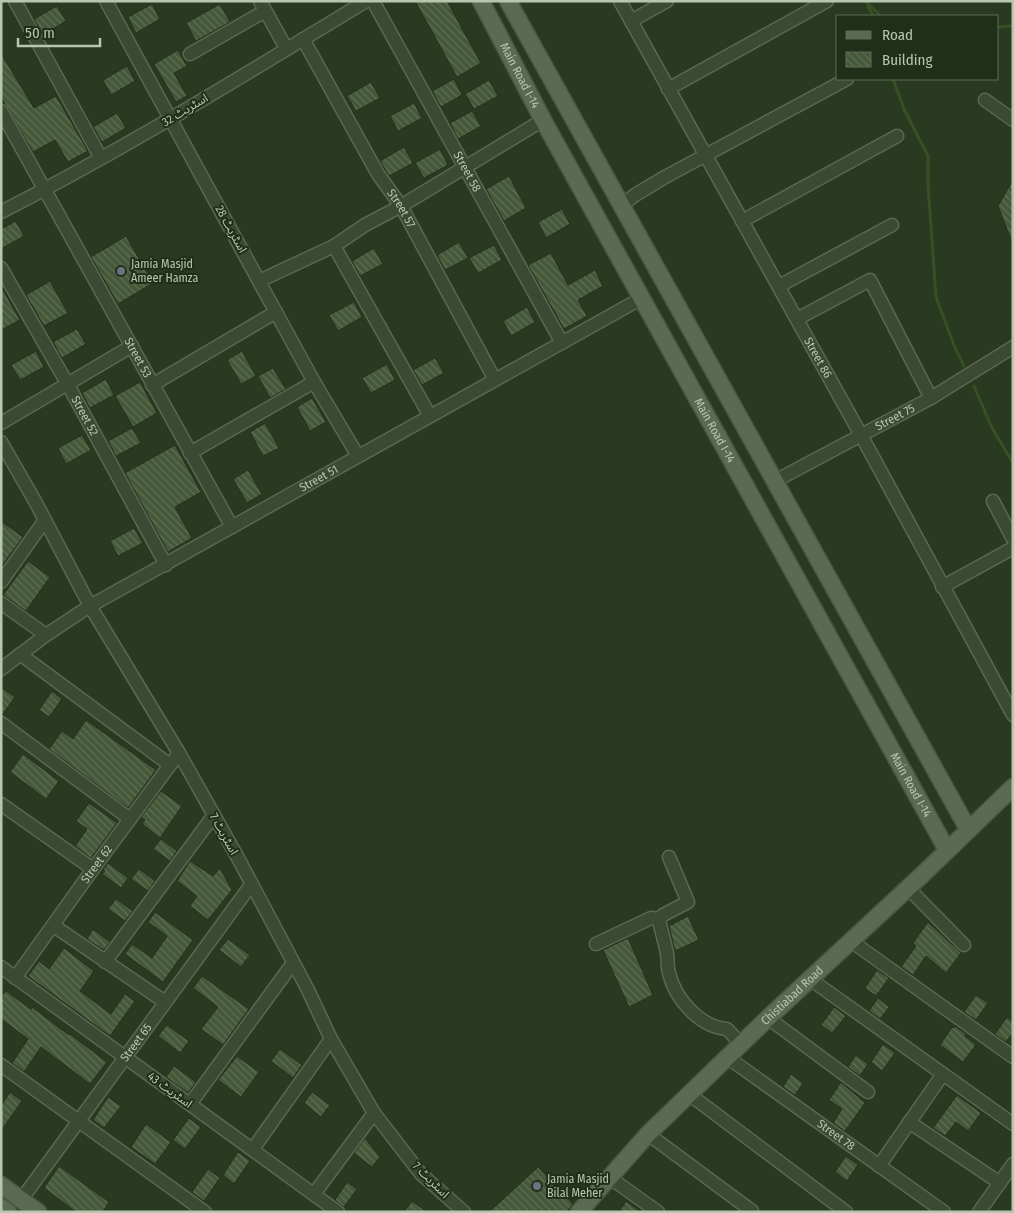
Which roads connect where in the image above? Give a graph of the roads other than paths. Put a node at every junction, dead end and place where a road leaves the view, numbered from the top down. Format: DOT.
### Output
graph roads {
  1 [pos="15,1"];
  2 [pos="106,1"];
  3 [pos="366,1"];
  4 [pos="373,1"];
  5 [pos="508,1"];
  6 [pos="620,1"];
  7 [pos="667,1"];
  8 [pos="827,1"];
  9 [pos="488,4"];
  10 [pos="263,6"];
  11 [pos="631,21"];
  12 [pos="303,39"];
  13 [pos="286,48"];
  14 [pos="190,54"];
  15 [pos="845,80"];
  16 [pos="668,89"];
  17 [pos="985,100"];
  18 [pos="2,115"];
  19 [pos="170,119"];
  20 [pos="543,120"];
  21 [pos="1013,120"];
  22 [pos="897,136"];
  23 [pos="706,156"];
  24 [pos="101,158"];
  25 [pos="464,167"];
  26 [pos="45,189"];
  27 [pos="622,205"];
  28 [pos="401,206"];
  29 [pos="1,212"];
  30 [pos="742,221"];
  31 [pos="892,225"];
  32 [pos="334,246"];
  33 [pos="1,268"];
  34 [pos="660,275"];
  35 [pos="259,281"];
  36 [pos="779,286"];
  37 [pos="640,293"];
  38 [pos="276,312"];
  39 [pos="797,319"];
  40 [pos="562,343"];
  41 [pos="132,346"];
  42 [pos="1013,347"];
  43 [pos="495,380"];
  44 [pos="314,382"];
  45 [pos="68,383"];
  46 [pos="152,385"];
  47 [pos="931,398"];
  48 [pos="430,416"];
  49 [pos="1,423"];
  50 [pos="861,435"];
  51 [pos="3,448"];
  52 [pos="190,453"];
  53 [pos="358,456"];
  54 [pos="775,481"];
  55 [pos="993,501"];
  56 [pos="45,520"];
  57 [pos="232,527"];
  58 [pos="1013,539"];
  59 [pos="1013,548"];
  60 [pos="166,565"];
  61 [pos="1,582"];
  62 [pos="942,587"];
  63 [pos="1,603"];
  64 [pos="90,606"];
  65 [pos="46,635"];
  66 [pos="20,654"];
  67 [pos="1,669"];
  68 [pos="1013,715"];
  69 [pos="1,723"];
  70 [pos="179,754"];
  71 [pos="170,765"];
  72 [pos="1013,787"];
  73 [pos="1,804"];
  74 [pos="214,815"];
  75 [pos="130,819"];
  76 [pos="968,829"];
  77 [pos="947,850"];
  78 [pos="668,857"];
  79 [pos="93,869"];
  80 [pos="251,885"];
  81 [pos="908,888"];
  82 [pos="659,919"];
  83 [pos="54,926"];
  84 [pos="851,941"];
  85 [pos="596,944"];
  86 [pos="964,945"];
  87 [pos="105,962"];
  88 [pos="294,963"];
  89 [pos="1,968"];
  90 [pos="15,978"];
  91 [pos="810,979"];
  92 [pos="165,1002"];
  93 [pos="768,1018"];
  94 [pos="332,1039"];
  95 [pos="741,1044"];
  96 [pos="124,1057"];
  97 [pos="727,1057"];
  98 [pos="1013,1057"];
  99 [pos="1,1065"];
  100 [pos="943,1074"];
  101 [pos="868,1092"];
  102 [pos="690,1094"];
  103 [pos="190,1104"];
  104 [pos="374,1113"];
  105 [pos="79,1120"];
  106 [pos="909,1122"];
  107 [pos="1013,1124"];
  108 [pos="648,1134"];
  109 [pos="253,1149"];
  110 [pos="1013,1164"];
  111 [pos="879,1166"];
  112 [pos="609,1177"];
  113 [pos="1000,1182"];
  114 [pos="1,1185"];
  115 [pos="314,1194"];
  116 [pos="22,1200"];
  117 [pos="1,1207"];
  118 [pos="830,1207"];
  119 [pos="8,1212"];
  120 [pos="38,1212"];
  121 [pos="205,1212"];
  122 [pos="338,1212"];
  123 [pos="464,1212"];
  124 [pos="579,1212"];
  125 [pos="658,1212"];
  126 [pos="752,1212"];
  127 [pos="846,1212"];
  128 [pos="944,1212"];
  129 [pos="979,1212"];
  1 -- 24 [label="street"];
  2 -- 19 [label="street, اسٹریٹ 28"];
  3 -- 12 [label="street, اسٹریٹ 32"];
  4 -- 25 [label="street, Street 58"];
  5 -- 27 [label="main road, Main Road I-14"];
  6 -- 11 [label="street, Street 86"];
  7 -- 11 [label="street"];
  8 -- 16 [label="street"];
  9 -- 20 [label="main road, Main Road I-14"];
  10 -- 13 [label="street"];
  10 -- 14 [label="street"];
  11 -- 16 [label="street, Street 86"];
  12 -- 13 [label="street, اسٹریٹ 32"];
  12 -- 28 [label="street, Street 57"];
  13 -- 19 [label="street, اسٹریٹ 32"];
  15 -- 23 [label="street"];
  16 -- 23 [label="street, Street 86"];
  17 -- 21 [label="street"];
  18 -- 26 [label="street, Street 53"];
  19 -- 24 [label="street, اسٹریٹ 32"];
  19 -- 35 [label="street, اسٹریٹ 28"];
  20 -- 25 [label="street"];
  20 -- 37 [label="main road, Main Road I-14"];
  22 -- 30 [label="street"];
  23 -- 27 [label="street"];
  23 -- 30 [label="street, Street 86"];
  24 -- 26 [label="street, اسٹریٹ 32"];
  25 -- 28 [label="street"];
  25 -- 40 [label="street, Street 58"];
  26 -- 29 [label="street, اسٹریٹ 32"];
  26 -- 41 [label="street, Street 53"];
  27 -- 34 [label="main road, Main Road I-14"];
  28 -- 32 [label="street"];
  28 -- 43 [label="street, Street 57"];
  30 -- 36 [label="street, Street 86"];
  31 -- 36 [label="street"];
  32 -- 35 [label="street"];
  32 -- 48 [label="street"];
  33 -- 45 [label="street, Street 52"];
  34 -- 37 [label="main road"];
  34 -- 54 [label="main road, Main Road I-14"];
  35 -- 38 [label="street, اسٹریٹ 28"];
  36 -- 39 [label="street, Street 86"];
  37 -- 40 [label="street, Street 51"];
  37 -- 77 [label="main road, Main Road I-14"];
  38 -- 44 [label="street, اسٹریٹ 28"];
  38 -- 46 [label="street"];
  39 -- 47 [label="street"];
  39 -- 50 [label="street, Street 86"];
  40 -- 43 [label="street, Street 51"];
  41 -- 45 [label="street"];
  41 -- 46 [label="street, Street 53"];
  42 -- 47 [label="street, Street 75"];
  43 -- 48 [label="street, Street 51"];
  44 -- 52 [label="street"];
  44 -- 53 [label="street, اسٹریٹ 28"];
  45 -- 49 [label="street"];
  45 -- 60 [label="street, Street 52"];
  46 -- 52 [label="street, Street 53"];
  47 -- 50 [label="street, Street 75"];
  48 -- 53 [label="street, Street 51"];
  50 -- 54 [label="street, Street 75"];
  50 -- 62 [label="street, Street 86"];
  51 -- 56 [label="street, اسٹریٹ 7"];
  52 -- 57 [label="street, Street 53"];
  53 -- 57 [label="street, Street 51"];
  54 -- 76 [label="main road, Main Road I-14"];
  55 -- 58 [label="street"];
  56 -- 61 [label="street"];
  56 -- 64 [label="street, اسٹریٹ 7"];
  57 -- 60 [label="street, Street 51"];
  59 -- 62 [label="street"];
  60 -- 64 [label="street, Street 51"];
  62 -- 68 [label="street, Street 86"];
  63 -- 65 [label="street"];
  64 -- 65 [label="street, Street 51"];
  64 -- 70 [label="street, اسٹریٹ 7"];
  65 -- 66 [label="street, Street 51"];
  66 -- 67 [label="street, Street 51"];
  66 -- 71 [label="street"];
  69 -- 75 [label="street"];
  70 -- 71 [label="street, Street 62"];
  70 -- 74 [label="street, اسٹریٹ 7"];
  71 -- 75 [label="street, Street 62"];
  72 -- 76 [label="main road, Chistiabad Road"];
  73 -- 79 [label="street"];
  74 -- 80 [label="street, اسٹریٹ 7"];
  74 -- 87 [label="street"];
  75 -- 79 [label="street, Street 62"];
  76 -- 77 [label="main road, Chistiabad Road"];
  77 -- 81 [label="main road, Chistiabad Road"];
  78 -- 82 [label="street"];
  79 -- 83 [label="street, Street 62"];
  80 -- 88 [label="street, اسٹریٹ 7"];
  80 -- 92 [label="street, Street 65"];
  81 -- 84 [label="main road, Chistiabad Road"];
  81 -- 86 [label="street"];
  82 -- 85 [label="street"];
  82 -- 95 [label="street"];
  83 -- 87 [label="street"];
  83 -- 90 [label="street, Street 62"];
  84 -- 91 [label="main road, Chistiabad Road"];
  84 -- 98 [label="street"];
  87 -- 92 [label="street"];
  88 -- 94 [label="street, اسٹریٹ 7"];
  88 -- 103 [label="street"];
  89 -- 90 [label="street, اسٹریٹ 43"];
  90 -- 96 [label="street, اسٹریٹ 43"];
  91 -- 93 [label="main road, Chistiabad Road"];
  91 -- 100 [label="street"];
  92 -- 96 [label="street, Street 65"];
  93 -- 95 [label="main road, Chistiabad Road"];
  93 -- 101 [label="street"];
  94 -- 104 [label="street, اسٹریٹ 7"];
  94 -- 109 [label="street"];
  95 -- 97 [label="main road, Chistiabad Road"];
  96 -- 103 [label="street, اسٹریٹ 43"];
  96 -- 105 [label="street, Street 65"];
  97 -- 102 [label="main road, Chistiabad Road"];
  97 -- 111 [label="street, Street 78"];
  99 -- 105 [label="street"];
  100 -- 106 [label="street"];
  100 -- 107 [label="street"];
  102 -- 108 [label="main road, Chistiabad Road"];
  102 -- 118 [label="street"];
  103 -- 109 [label="street, اسٹریٹ 43"];
  104 -- 115 [label="street"];
  104 -- 123 [label="street, اسٹریٹ 7"];
  105 -- 116 [label="street, Street 65"];
  105 -- 121 [label="street"];
  106 -- 111 [label="street"];
  106 -- 113 [label="street"];
  108 -- 112 [label="main road, Chistiabad Road"];
  108 -- 126 [label="street"];
  109 -- 115 [label="street, اسٹریٹ 43"];
  110 -- 113 [label="street"];
  111 -- 128 [label="street, Street 78"];
  112 -- 124 [label="main road, Chistiabad Road"];
  112 -- 125 [label="street"];
  113 -- 129 [label="street"];
  114 -- 116 [label="main road"];
  115 -- 122 [label="street, اسٹریٹ 43"];
  116 -- 120 [label="main road"];
  117 -- 119 [label="main road"];
  118 -- 127 [label="street"];
}
